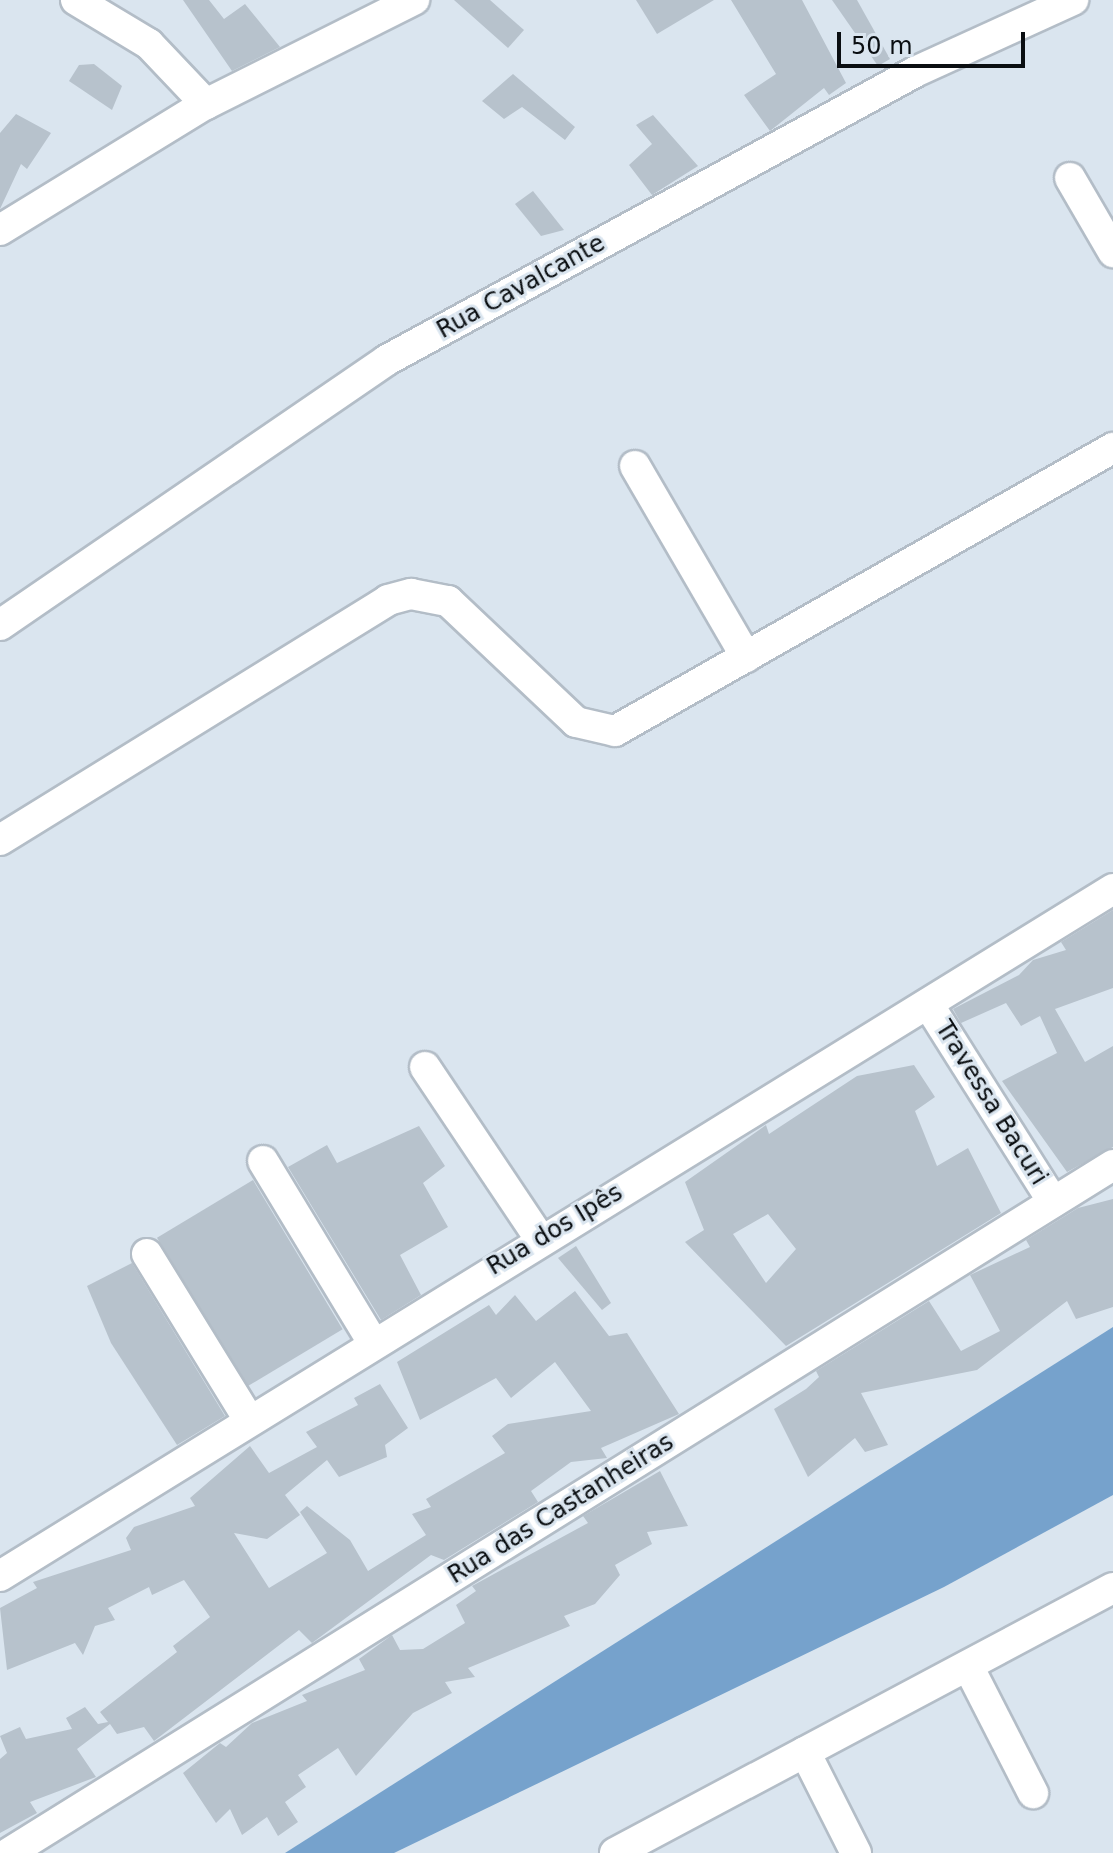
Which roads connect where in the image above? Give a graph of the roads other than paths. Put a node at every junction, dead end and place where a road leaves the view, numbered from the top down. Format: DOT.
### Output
graph roads {
  1 [pos="76,0"];
  2 [pos="414,0"];
  3 [pos="1073,0"];
  4 [pos="206,104"];
  5 [pos="1070,178"];
  6 [pos="0,230"];
  7 [pos="1113,252"];
  8 [pos="1113,448"];
  9 [pos="635,466"];
  10 [pos="0,625"];
  11 [pos="746,657"];
  12 [pos="0,840"];
  13 [pos="1113,889"];
  14 [pos="928,1004"];
  15 [pos="425,1067"];
  16 [pos="263,1161"];
  17 [pos="1113,1165"];
  18 [pos="1053,1202"];
  19 [pos="540,1239"];
  20 [pos="147,1254"];
  21 [pos="372,1341"];
  22 [pos="248,1418"];
  23 [pos="0,1576"];
  24 [pos="1113,1588"];
  25 [pos="968,1666"];
  26 [pos="805,1752"];
  27 [pos="1033,1793"];
  28 [pos="649,1845"];
  29 [pos="9,1853"];
  30 [pos="615,1853"];
  31 [pos="856,1853"];
  1 -- 4 [label="street"];
  2 -- 4 [label="street"];
  3 -- 10 [label="street, Rua Cavalcante"];
  4 -- 6 [label="street"];
  5 -- 7 [label="street"];
  8 -- 11 [label="street"];
  9 -- 11 [label="street"];
  11 -- 12 [label="street"];
  13 -- 14 [label="street, Rua dos Ipês"];
  14 -- 18 [label="street, Travessa Bacuri"];
  14 -- 19 [label="street, Rua dos Ipês"];
  15 -- 19 [label="street"];
  16 -- 21 [label="street"];
  17 -- 18 [label="street, Rua das Castanheiras"];
  18 -- 29 [label="street, Rua das Castanheiras"];
  19 -- 21 [label="street, Rua dos Ipês"];
  20 -- 22 [label="street"];
  21 -- 22 [label="street, Rua dos Ipês"];
  22 -- 23 [label="street, Rua dos Ipês"];
  24 -- 25 [label="street"];
  25 -- 26 [label="street"];
  25 -- 27 [label="street"];
  26 -- 28 [label="street"];
  26 -- 31 [label="street"];
  28 -- 30 [label="street"];
}
